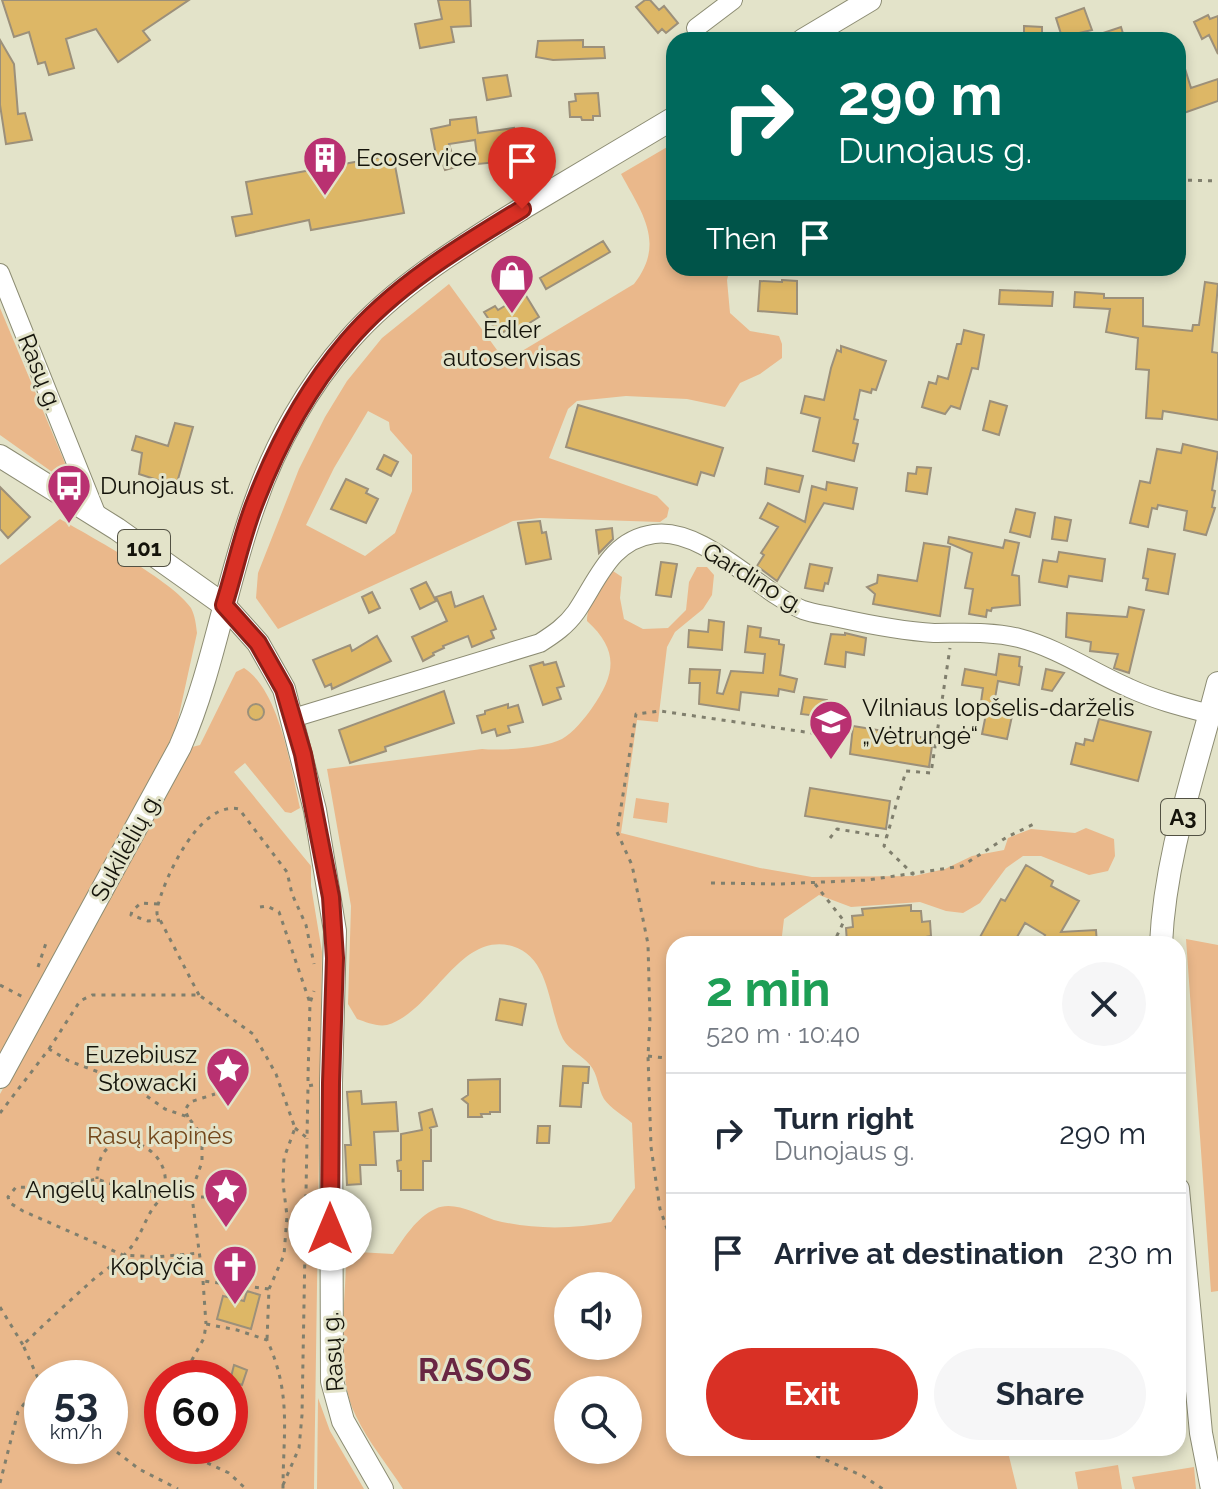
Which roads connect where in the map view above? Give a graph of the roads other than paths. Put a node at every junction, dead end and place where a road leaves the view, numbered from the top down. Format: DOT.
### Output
graph roads {
  1 [pos="733,0"];
  2 [pos="870,0"];
  3 [pos="696,28"];
  4 [pos="816,32"];
  5 [pos="666,123"];
  6 [pos="0,273"];
  7 [pos="0,456"];
  8 [pos="80,470"];
  9 [pos="61,495"];
  10 [pos="98,518"];
  11 [pos="224,605"];
  12 [pos="1218,683"];
  13 [pos="1210,714"];
  14 [pos="293,718"];
  15 [pos="1161,936"];
  16 [pos="0,1077"];
  17 [pos="1186,1274"];
  18 [pos="382,1489"];
  19 [pos="1212,1489"];
  1 -- 3 [label="street"];
  2 -- 4 [label="main road"];
  5 -- 11 [label="main road, Sukilėlių g."];
  6 -- 8 [label="street, Rasų g."];
  7 -- 9 [label="main road, 101"];
  8 -- 9 [label="street"];
  8 -- 10 [label="street, Rasų g."];
  9 -- 10 [label="main road, 101"];
  10 -- 11 [label="main road, 101"];
  11 -- 14 [label="main road, Rasų g. / 101"];
  11 -- 16 [label="main road, Sukilėlių g."];
  12 -- 13 [label="main road, A3"];
  13 -- 14 [label="street, Gardino g."];
  13 -- 15 [label="main road, A3"];
  14 -- 18 [label="main road, Rasų g. / 101"];
  17 -- 19 [label="main road"];
}
